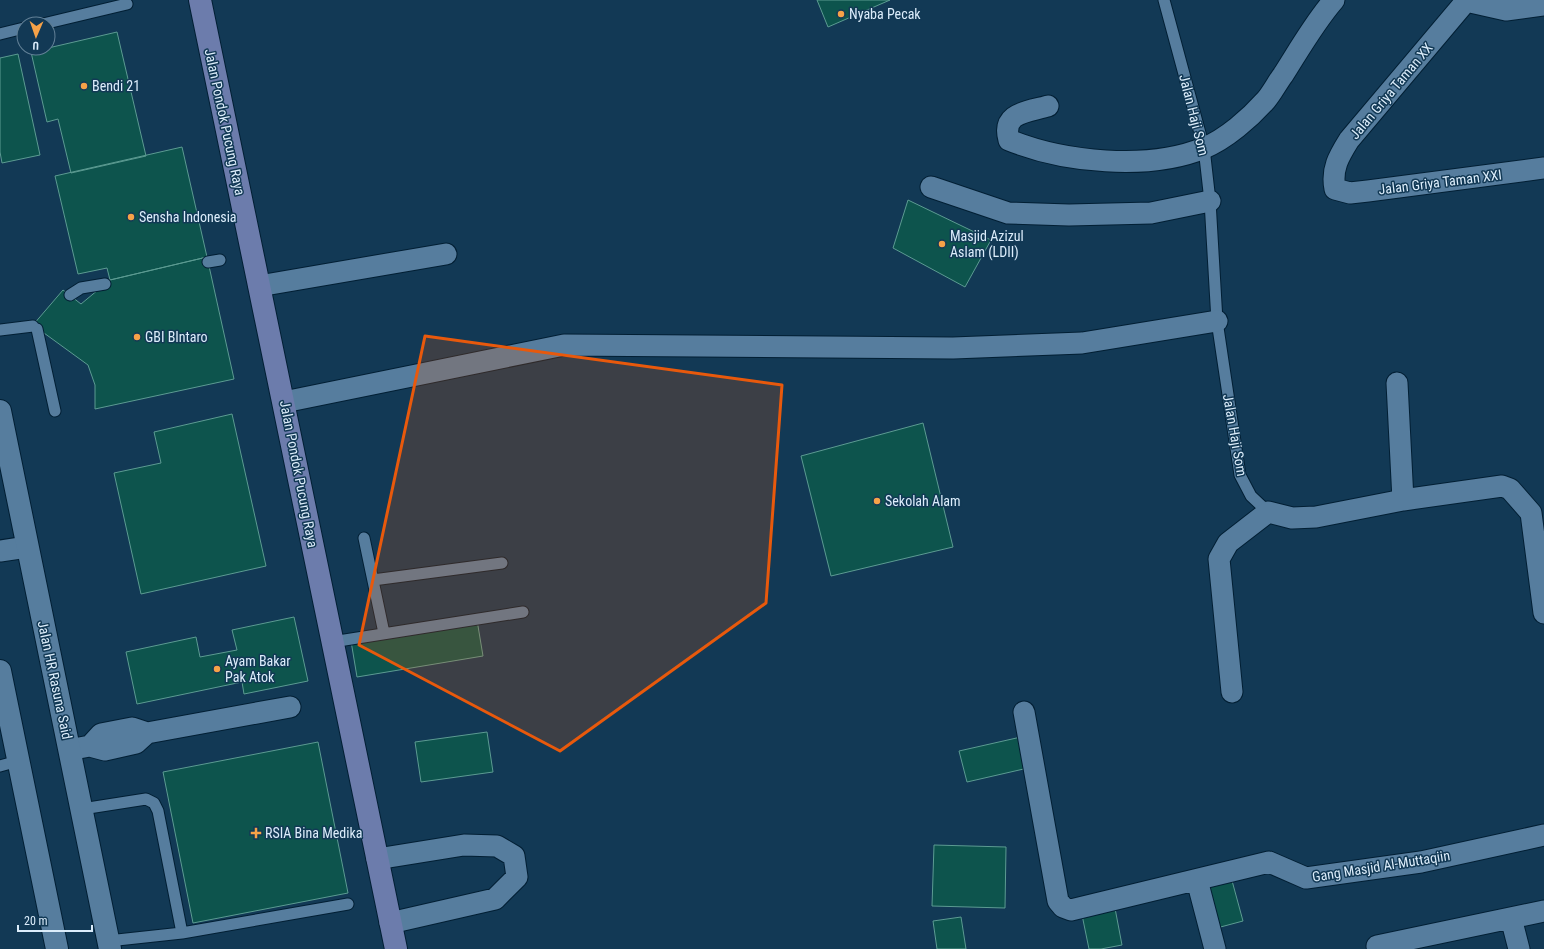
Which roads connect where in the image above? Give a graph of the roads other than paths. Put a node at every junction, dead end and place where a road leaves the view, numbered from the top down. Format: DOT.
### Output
graph roads {
  1 [pos="200,0"];
  2 [pos="1164,0"];
  3 [pos="1334,0"];
  4 [pos="1467,1"];
  5 [pos="127,4"];
  6 [pos="1544,5"];
  7 [pos="56,21"];
  8 [pos="16,30"];
  9 [pos="0,34"];
  10 [pos="1048,106"];
  11 [pos="1204,148"];
  12 [pos="1544,168"];
  13 [pos="931,187"];
  14 [pos="1335,189"];
  15 [pos="1210,201"];
  16 [pos="446,254"];
  17 [pos="220,260"];
  18 [pos="208,262"];
  19 [pos="105,284"];
  20 [pos="259,286"];
  21 [pos="70,295"];
  22 [pos="1217,321"];
  23 [pos="0,330"];
  24 [pos="1397,383"];
  25 [pos="284,402"];
  26 [pos="0,411"];
  27 [pos="55,411"];
  28 [pos="1403,500"];
  29 [pos="1537,509"];
  30 [pos="1268,512"];
  31 [pos="364,538"];
  32 [pos="27,547"];
  33 [pos="0,551"];
  34 [pos="502,563"];
  35 [pos="373,580"];
  36 [pos="523,612"];
  37 [pos="1544,613"];
  38 [pos="384,633"];
  39 [pos="332,642"];
  40 [pos="0,671"];
  41 [pos="1232,692"];
  42 [pos="290,707"];
  43 [pos="1024,712"];
  44 [pos="80,748"];
  45 [pos="9,763"];
  46 [pos="82,809"];
  47 [pos="1544,835"];
  48 [pos="377,859"];
  49 [pos="1197,880"];
  50 [pos="348,904"];
  51 [pos="1544,911"];
  52 [pos="1511,918"];
  53 [pos="390,923"];
  54 [pos="182,933"];
  55 [pos="109,945"];
  56 [pos="1377,946"];
  57 [pos="57,949"];
  58 [pos="396,949"];
  59 [pos="1215,949"];
  60 [pos="1519,949"];
  1 -- 20 [label="main road, Jalan Pondok Pucung Raya"];
  2 -- 11 [label="lane, Jalan Haji Som"];
  3 -- 11 [label="street"];
  4 -- 6 [label="street, Jalan Griya Taman XX"];
  4 -- 14 [label="street, Jalan Griya Taman XX"];
  5 -- 7 [label="lane"];
  8 -- 9 [label="lane"];
  10 -- 11 [label="street"];
  11 -- 15 [label="lane, Jalan Haji Som"];
  12 -- 14 [label="street, Jalan Griya Taman XXI"];
  13 -- 15 [label="street"];
  15 -- 22 [label="lane, Jalan Haji Som"];
  16 -- 20 [label="street"];
  17 -- 18 [label="lane"];
  19 -- 21 [label="lane"];
  20 -- 25 [label="main road, Jalan Pondok Pucung Raya"];
  22 -- 25 [label="street"];
  22 -- 30 [label="lane, Jalan Haji Som"];
  23 -- 27 [label="lane"];
  24 -- 28 [label="street"];
  25 -- 39 [label="main road, Jalan Pondok Pucung Raya"];
  26 -- 32 [label="street, Jalan HR Rasuna Said"];
  28 -- 29 [label="street, Jalan Haji Som"];
  28 -- 30 [label="street, Jalan Haji Som"];
  29 -- 37 [label="street, Jalan Haji Som"];
  30 -- 41 [label="street"];
  31 -- 35 [label="lane"];
  32 -- 33 [label="street"];
  32 -- 44 [label="street, Jalan HR Rasuna Said"];
  34 -- 35 [label="lane"];
  35 -- 38 [label="lane"];
  36 -- 38 [label="lane"];
  38 -- 39 [label="lane"];
  39 -- 48 [label="main road, Jalan Pondok Pucung Raya"];
  40 -- 45 [label="street"];
  42 -- 44 [label="street"];
  43 -- 49 [label="street, Gang Masjid Al-Muttaqiin"];
  44 -- 46 [label="street, Jalan HR Rasuna Said"];
  45 -- 57 [label="street"];
  46 -- 54 [label="lane"];
  46 -- 55 [label="street, Jalan HR Rasuna Said"];
  47 -- 49 [label="street, Gang Masjid Al-Muttaqiin"];
  48 -- 53 [label="main road, Jalan Pondok Pucung Raya"];
  48 -- 53 [label="street"];
  49 -- 59 [label="street"];
  50 -- 54 [label="lane"];
  51 -- 52 [label="street"];
  52 -- 56 [label="street"];
  52 -- 60 [label="street"];
  53 -- 58 [label="main road, Jalan Pondok Pucung Raya"];
  54 -- 55 [label="lane"];
}
